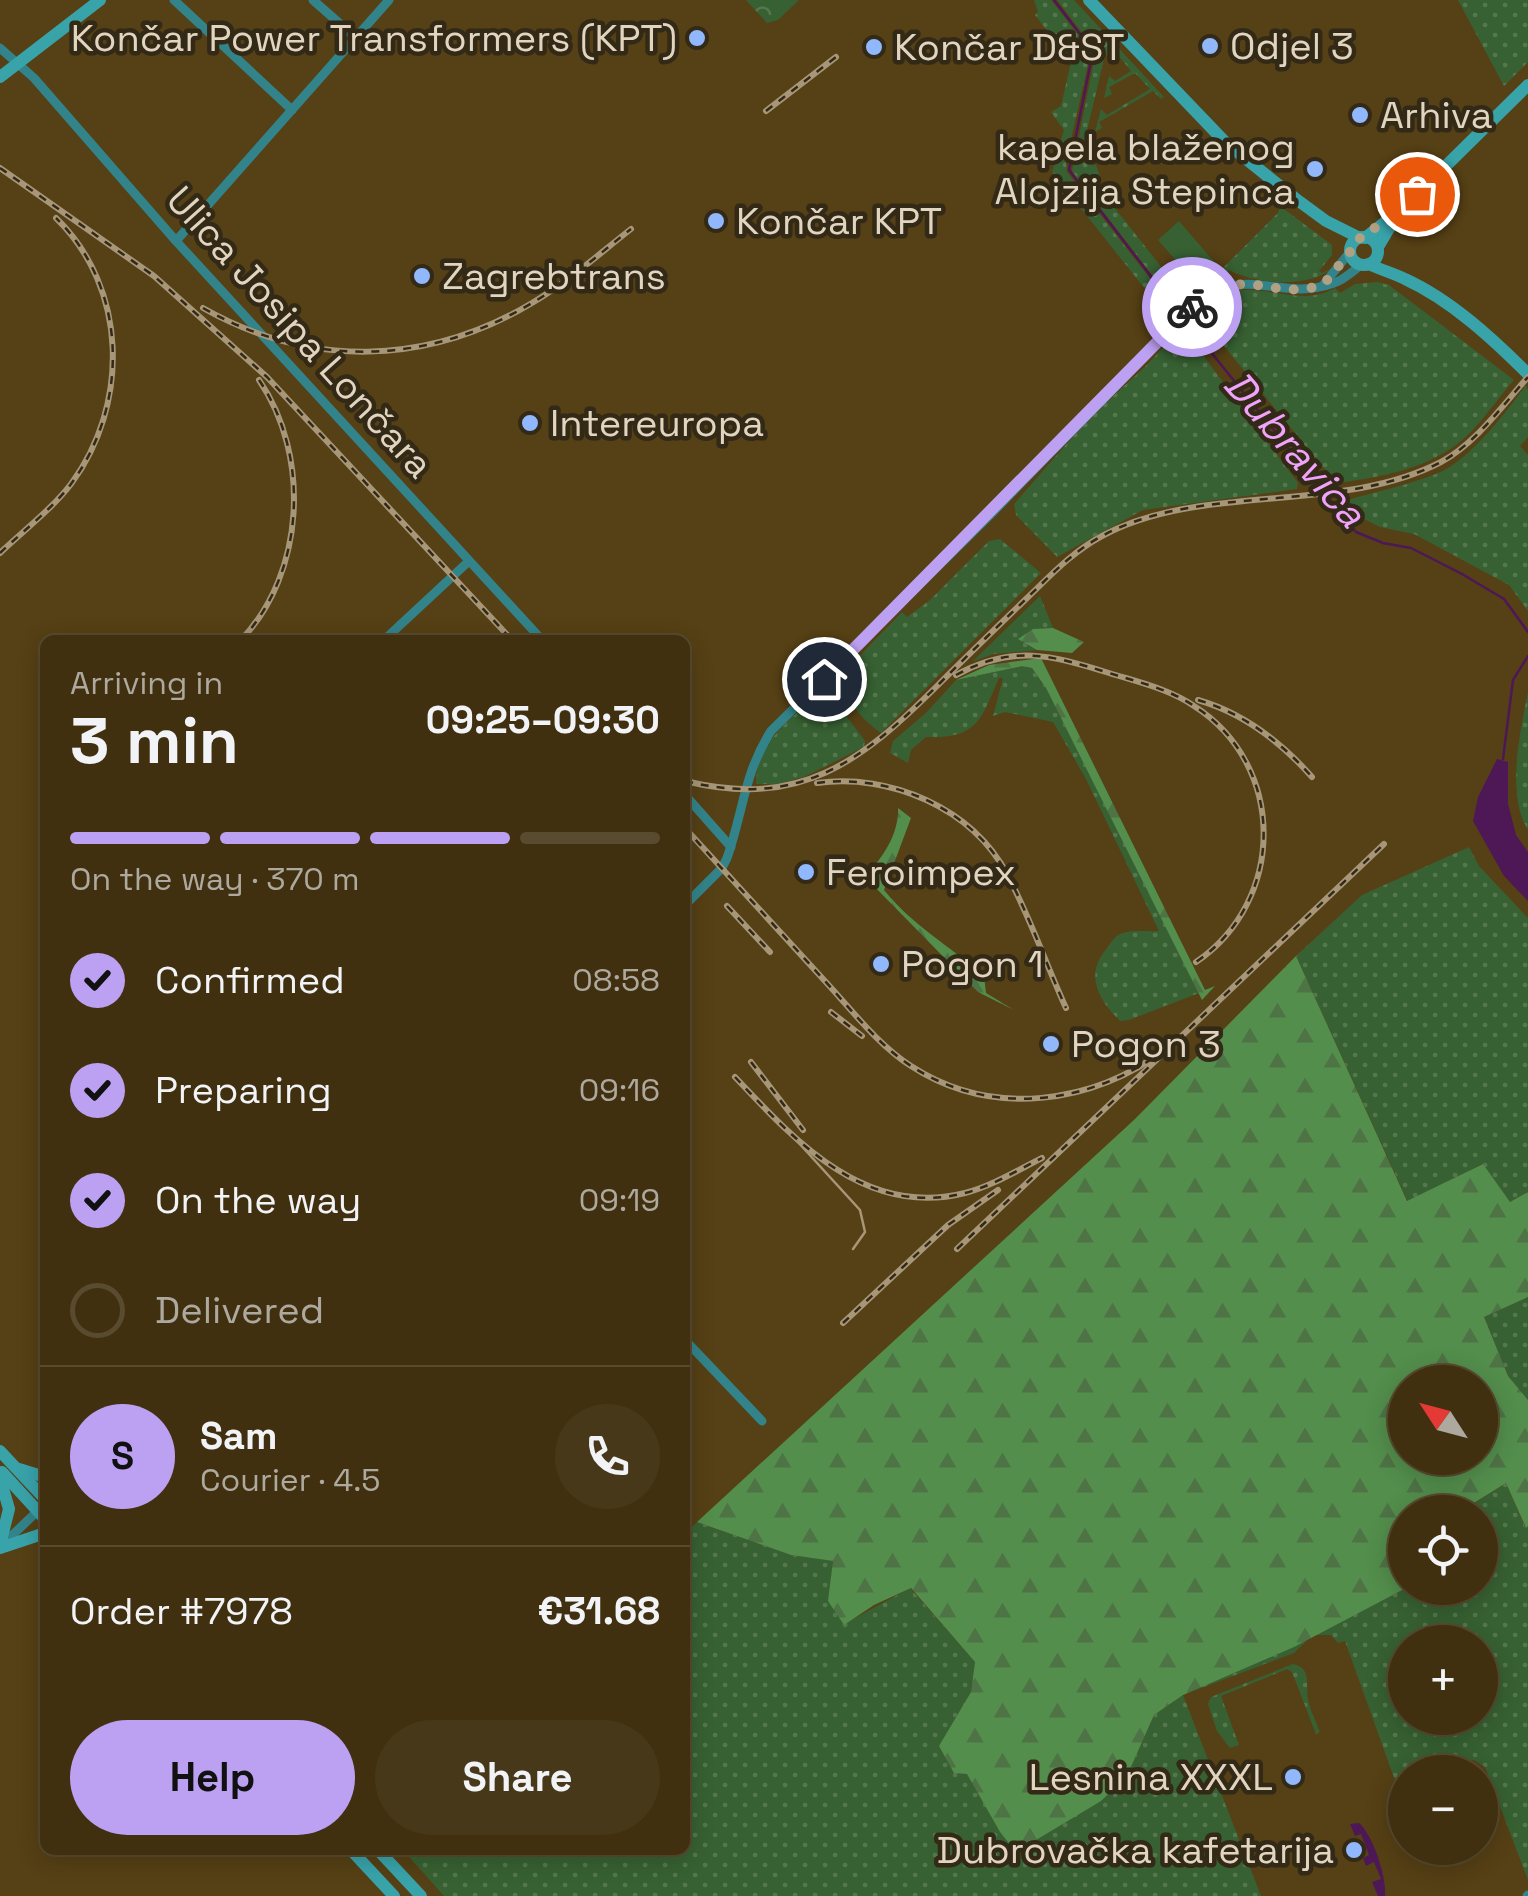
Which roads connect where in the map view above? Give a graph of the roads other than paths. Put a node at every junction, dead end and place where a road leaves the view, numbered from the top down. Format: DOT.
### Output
graph roads {
  1 [pos="100,0"];
  2 [pos="174,0"];
  3 [pos="312,0"];
  4 [pos="389,0"];
  5 [pos="1089,0"];
  6 [pos="82,5"];
  7 [pos="354,38"];
  8 [pos="0,48"];
  9 [pos="16,62"];
  10 [pos="0,77"];
  11 [pos="1528,85"];
  12 [pos="292,110"];
  13 [pos="1398,212"];
  14 [pos="176,242"];
  15 [pos="1357,244"];
  16 [pos="1378,250"];
  17 [pos="1365,265"];
  18 [pos="1406,279"];
  19 [pos="1324,284"];
  20 [pos="1528,374"];
  21 [pos="468,561"];
  22 [pos="389,635"];
  23 [pos="537,635"];
  24 [pos="690,800"];
  25 [pos="731,847"];
  26 [pos="690,900"];
  27 [pos="690,1345"];
  28 [pos="762,1421"];
  29 [pos="0,1451"];
  30 [pos="5,1471"];
  31 [pos="40,1476"];
  32 [pos="40,1505"];
  33 [pos="40,1511"];
  34 [pos="40,1534"];
  35 [pos="0,1546"];
  36 [pos="356,1855"];
  37 [pos="383,1855"];
  38 [pos="394,1896"];
  39 [pos="421,1896"];
  1 -- 6 [label="street"];
  2 -- 12 [label="street"];
  3 -- 7 [label="street"];
  4 -- 7 [label="street"];
  5 -- 15 [label="street"];
  6 -- 9 [label="street"];
  7 -- 12 [label="street"];
  8 -- 9 [label="street"];
  9 -- 10 [label="street"];
  9 -- 14 [label="street, Ulica Josipa Lončara"];
  11 -- 13 [label="street"];
  12 -- 14 [label="street"];
  13 -- 15 [label="street"];
  13 -- 16 [label="street"];
  14 -- 21 [label="street, Ulica Josipa Lončara"];
  15 -- 16 [label="street"];
  15 -- 17 [label="street"];
  15 -- 19 [label="street"];
  16 -- 17 [label="street"];
  16 -- 18 [label="street"];
  17 -- 18 [label="street"];
  17 -- 19 [label="street"];
  18 -- 20 [label="street"];
  19 -- 25 [label="street"];
  21 -- 22 [label="street"];
  21 -- 23 [label="street, Ulica Josipa Lončara"];
  24 -- 25 [label="street"];
  25 -- 26 [label="street"];
  27 -- 28 [label="street"];
  29 -- 30 [label="street"];
  30 -- 31 [label="street"];
  30 -- 32 [label="street"];
  30 -- 35 [label="street"];
  33 -- 35 [label="street"];
  34 -- 35 [label="street"];
  36 -- 38 [label="street"];
  37 -- 39 [label="street"];
}
